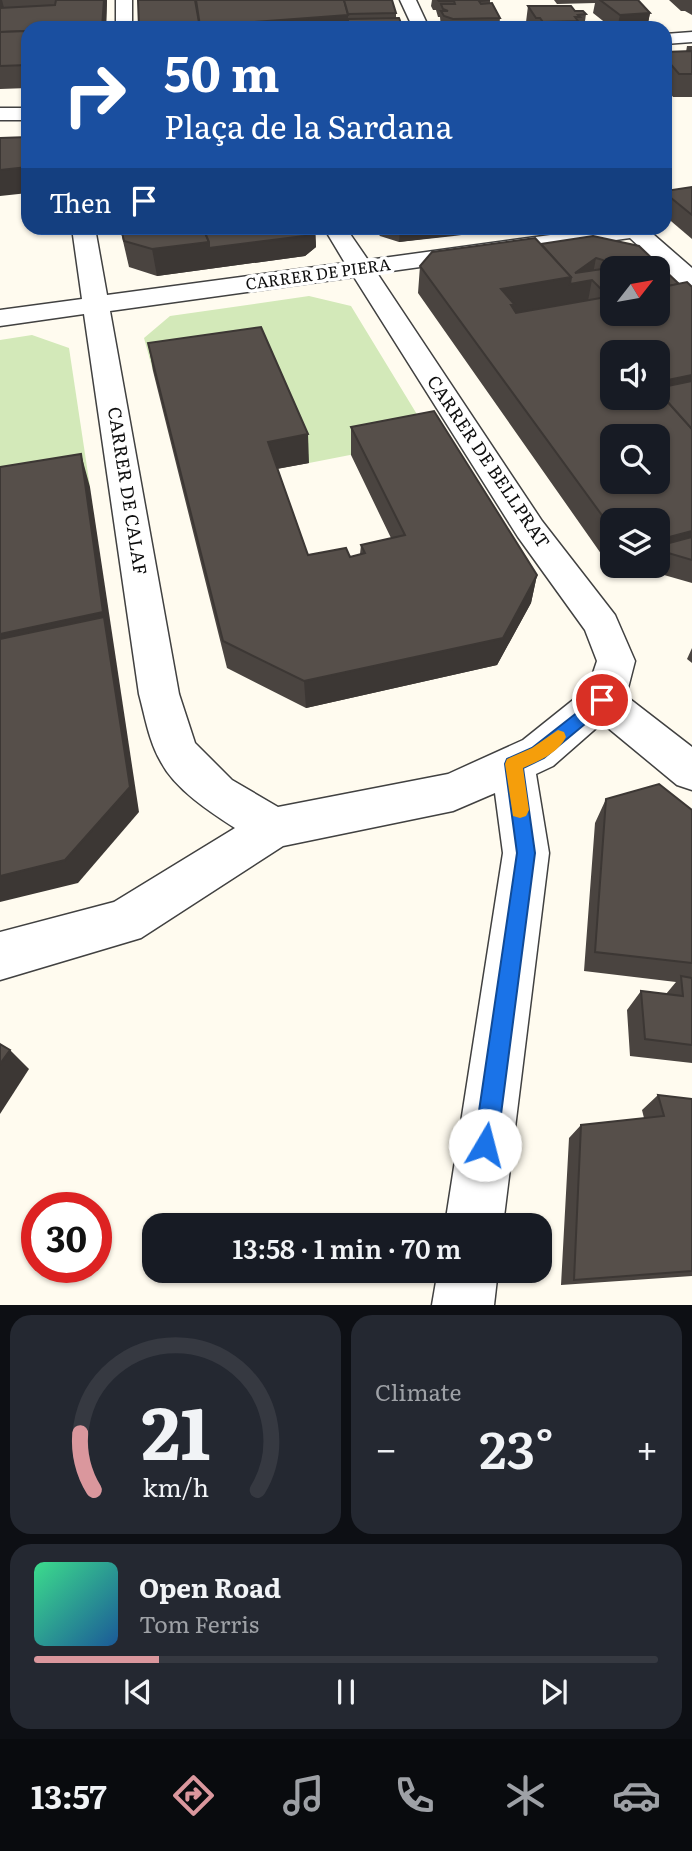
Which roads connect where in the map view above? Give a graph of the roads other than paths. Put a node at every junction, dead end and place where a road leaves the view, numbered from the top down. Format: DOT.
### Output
graph roads {
  1 [pos="124,0"];
  2 [pos="408,0"];
  3 [pos="124,21"];
  4 [pos="418,21"];
  5 [pos="692,37"];
  6 [pos="672,38"];
  7 [pos="692,49"];
  8 [pos="672,50"];
  9 [pos="21,100"];
  10 [pos="2,104"];
  11 [pos="21,105"];
  12 [pos="21,111"];
  13 [pos="84,235"];
  14 [pos="340,235"];
  15 [pos="593,235"];
  16 [pos="641,235"];
  17 [pos="361,268"];
  18 [pos="692,282"];
  19 [pos="98,304"];
  20 [pos="0,318"];
  21 [pos="602,700"];
  22 [pos="513,764"];
  23 [pos="692,772"];
  24 [pos="274,828"];
  25 [pos="0,956"];
  26 [pos="476,1213"];
  27 [pos="466,1283"];
  28 [pos="463,1305"];
  1 -- 3 [label="street"];
  2 -- 4 [label="street"];
  5 -- 6 [label="street"];
  7 -- 8 [label="street"];
  9 -- 10 [label="street"];
  10 -- 11 [label="street"];
  10 -- 12 [label="street"];
  13 -- 19 [label="street, CARRER DE CALAF"];
  14 -- 17 [label="street, CARRER DE BELLPRAT"];
  15 -- 17 [label="street, CARRER DE PIERA"];
  16 -- 18 [label="street"];
  17 -- 19 [label="street, CARRER DE PIERA"];
  17 -- 21 [label="street, CARRER DE BELLPRAT"];
  19 -- 20 [label="street, CARRER DE PIERA"];
  19 -- 24 [label="street, CARRER DE CALAF"];
  21 -- 22 [label="street"];
  21 -- 23 [label="street"];
  22 -- 24 [label="street"];
  22 -- 26 [label="street"];
  24 -- 25 [label="street"];
  27 -- 28 [label="street"];
}
